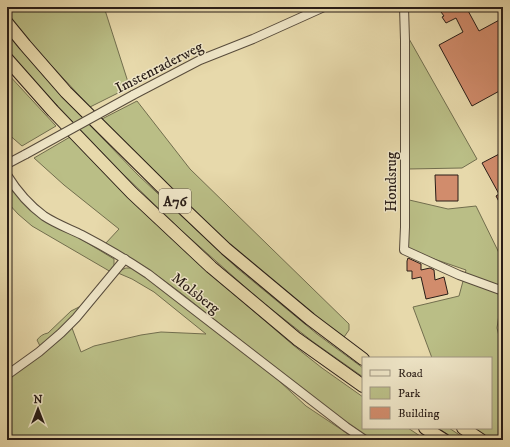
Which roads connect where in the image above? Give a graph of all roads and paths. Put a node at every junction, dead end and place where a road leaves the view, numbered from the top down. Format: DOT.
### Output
graph roads {
  1 [pos="319,7"];
  2 [pos="324,7"];
  3 [pos="404,7"];
  4 [pos="309,14"];
  5 [pos="7,23"];
  6 [pos="7,59"];
  7 [pos="7,164"];
  8 [pos="7,175"];
  9 [pos="125,259"];
  10 [pos="503,291"];
  11 [pos="362,358"];
  12 [pos="7,374"];
  13 [pos="362,385"];
  14 [pos="427,429"];
  15 [pos="464,429"];
  16 [pos="365,440"];
  17 [pos="444,440"];
  18 [pos="481,440"];
  1 -- 4 [label="street, Imstenraderweg"];
  2 -- 4 [label="street, Imstenraderweg"];
  3 -- 10 [label="street, Hondsrug"];
  4 -- 7 [label="street, Imstenraderweg, bridge"];
  5 -- 11 [label="highway, A76"];
  6 -- 13 [label="highway, A76"];
  8 -- 9 [label="street, Molsberg"];
  9 -- 12 [label="street"];
  9 -- 16 [label="street, Molsberg"];
  14 -- 17 [label="highway"];
  15 -- 18 [label="highway"];
}
